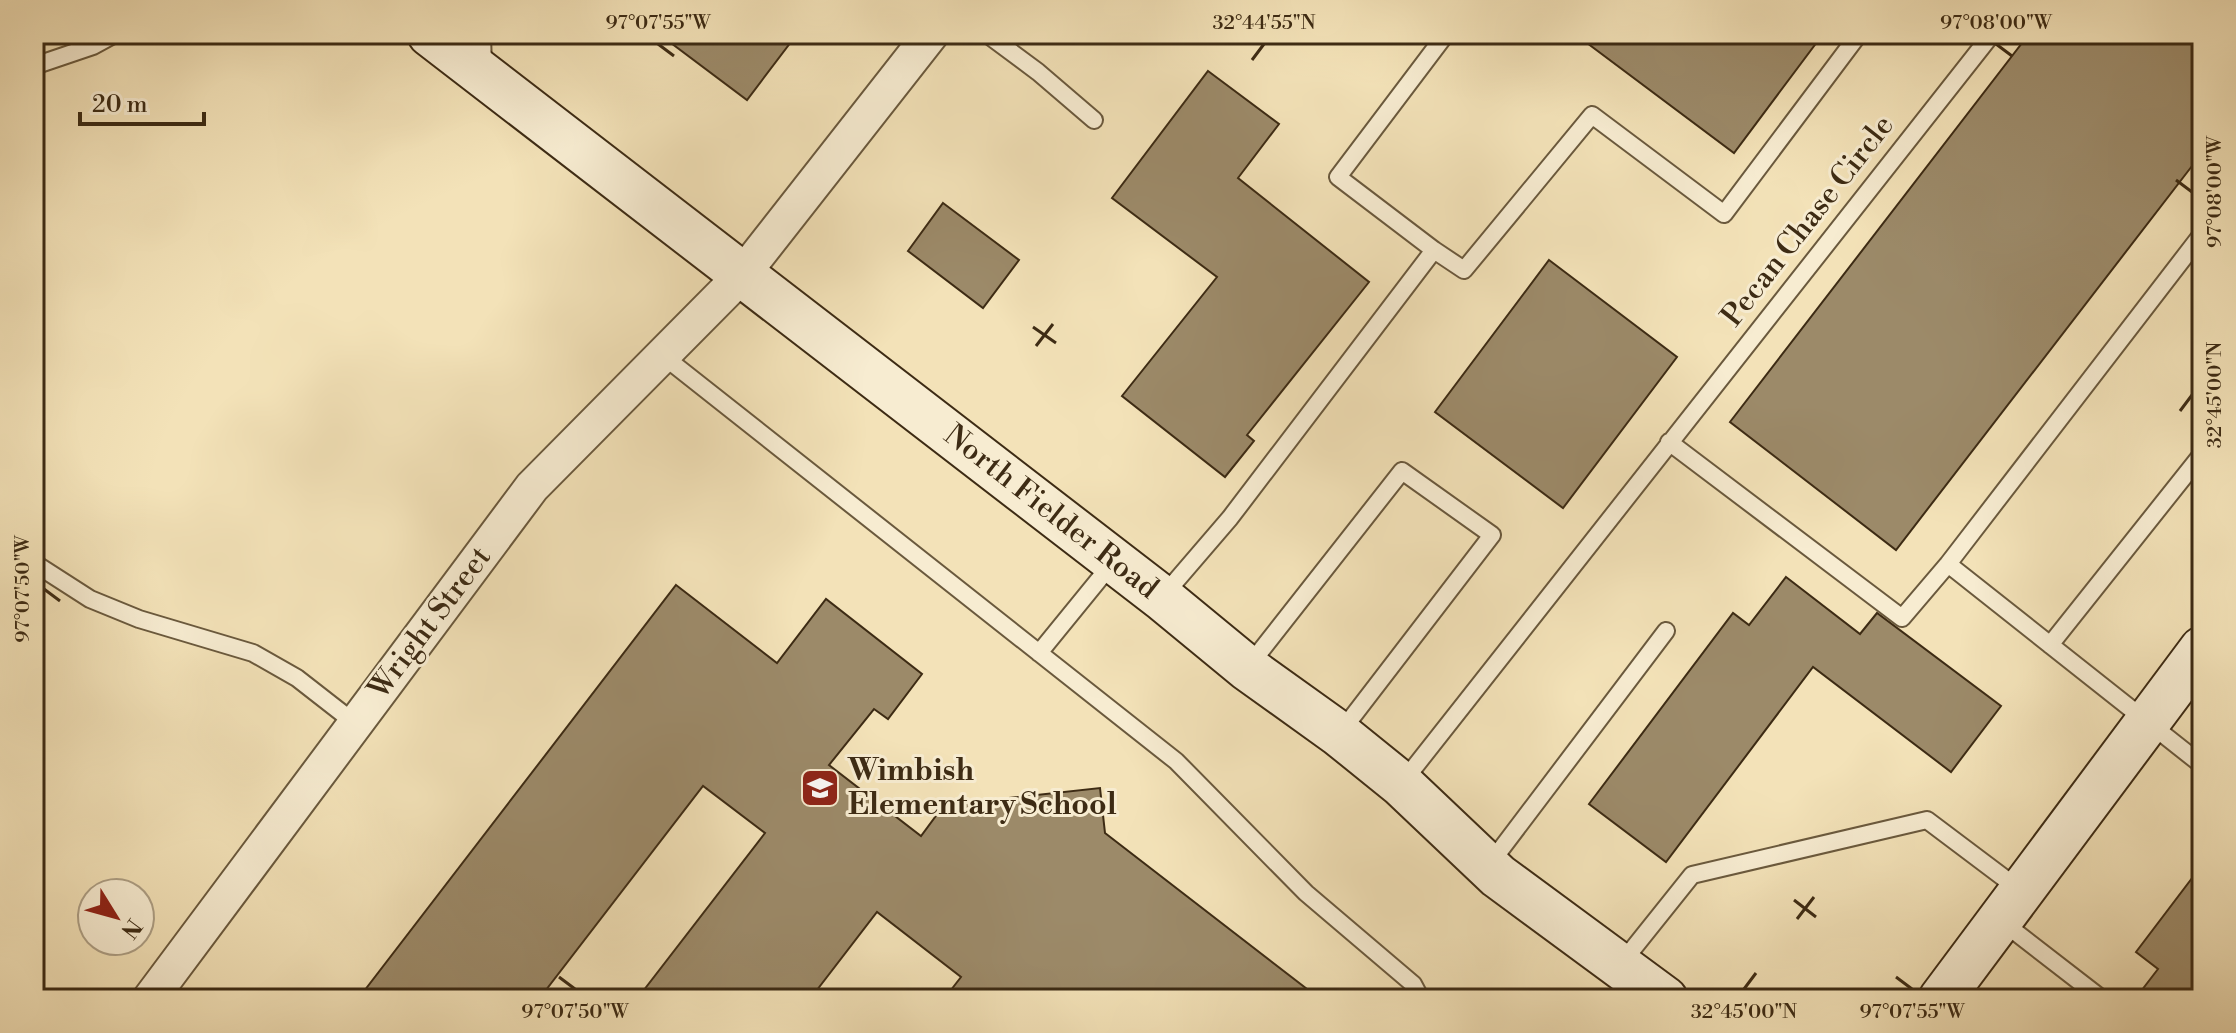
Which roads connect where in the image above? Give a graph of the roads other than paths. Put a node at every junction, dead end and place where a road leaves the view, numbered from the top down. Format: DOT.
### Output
graph roads {
  1 [pos="115,34"];
  2 [pos="430,34"];
  3 [pos="931,34"];
  4 [pos="987,34"];
  5 [pos="1446,34"];
  6 [pos="1859,34"];
  7 [pos="1992,34"];
  8 [pos="483,55"];
  9 [pos="34,66"];
  10 [pos="1094,120"];
  11 [pos="2202,234"];
  12 [pos="1434,250"];
  13 [pos="742,275"];
  14 [pos="662,355"];
  15 [pos="1669,442"];
  16 [pos="2202,454"];
  17 [pos="1114,561"];
  18 [pos="34,563"];
  19 [pos="1948,564"];
  20 [pos="1162,598"];
  21 [pos="1666,631"];
  22 [pos="2050,645"];
  23 [pos="2202,649"];
  24 [pos="1039,653"];
  25 [pos="1247,668"];
  26 [pos="2148,723"];
  27 [pos="356,724"];
  28 [pos="1339,734"];
  29 [pos="2202,765"];
  30 [pos="1401,784"];
  31 [pos="1488,866"];
  32 [pos="2010,905"];
  33 [pos="1620,965"];
  34 [pos="150,999"];
  35 [pos="1421,999"];
  36 [pos="1665,999"];
  37 [pos="1941,999"];
  38 [pos="2102,999"];
  1 -- 9 [label="lane"];
  2 -- 8 [label="main road, North Fielder Road"];
  3 -- 13 [label="street, Wright Street"];
  4 -- 10 [label="lane"];
  5 -- 12 [label="lane"];
  6 -- 12 [label="lane"];
  7 -- 15 [label="lane, Pecan Chase Circle"];
  8 -- 13 [label="main road, North Fielder Road"];
  11 -- 19 [label="lane"];
  12 -- 20 [label="lane"];
  13 -- 14 [label="street, Wright Street"];
  13 -- 17 [label="main road, North Fielder Road"];
  14 -- 24 [label="lane"];
  14 -- 27 [label="street, Wright Street"];
  15 -- 19 [label="lane"];
  15 -- 30 [label="lane, Pecan Chase Circle"];
  16 -- 22 [label="lane"];
  17 -- 20 [label="main road, North Fielder Road"];
  17 -- 24 [label="lane"];
  18 -- 27 [label="lane"];
  19 -- 22 [label="lane"];
  20 -- 25 [label="main road, North Fielder Road"];
  21 -- 31 [label="lane"];
  22 -- 26 [label="lane"];
  23 -- 26 [label="main road"];
  24 -- 35 [label="lane"];
  25 -- 28 [label="main road, North Fielder Road"];
  25 -- 28 [label="lane"];
  26 -- 29 [label="lane"];
  26 -- 32 [label="main road"];
  27 -- 34 [label="street, Wright Street"];
  28 -- 30 [label="main road, North Fielder Road"];
  30 -- 31 [label="main road, North Fielder Road"];
  31 -- 33 [label="main road, North Fielder Road"];
  32 -- 33 [label="lane"];
  32 -- 37 [label="main road"];
  32 -- 38 [label="lane"];
  33 -- 36 [label="main road, North Fielder Road"];
}
